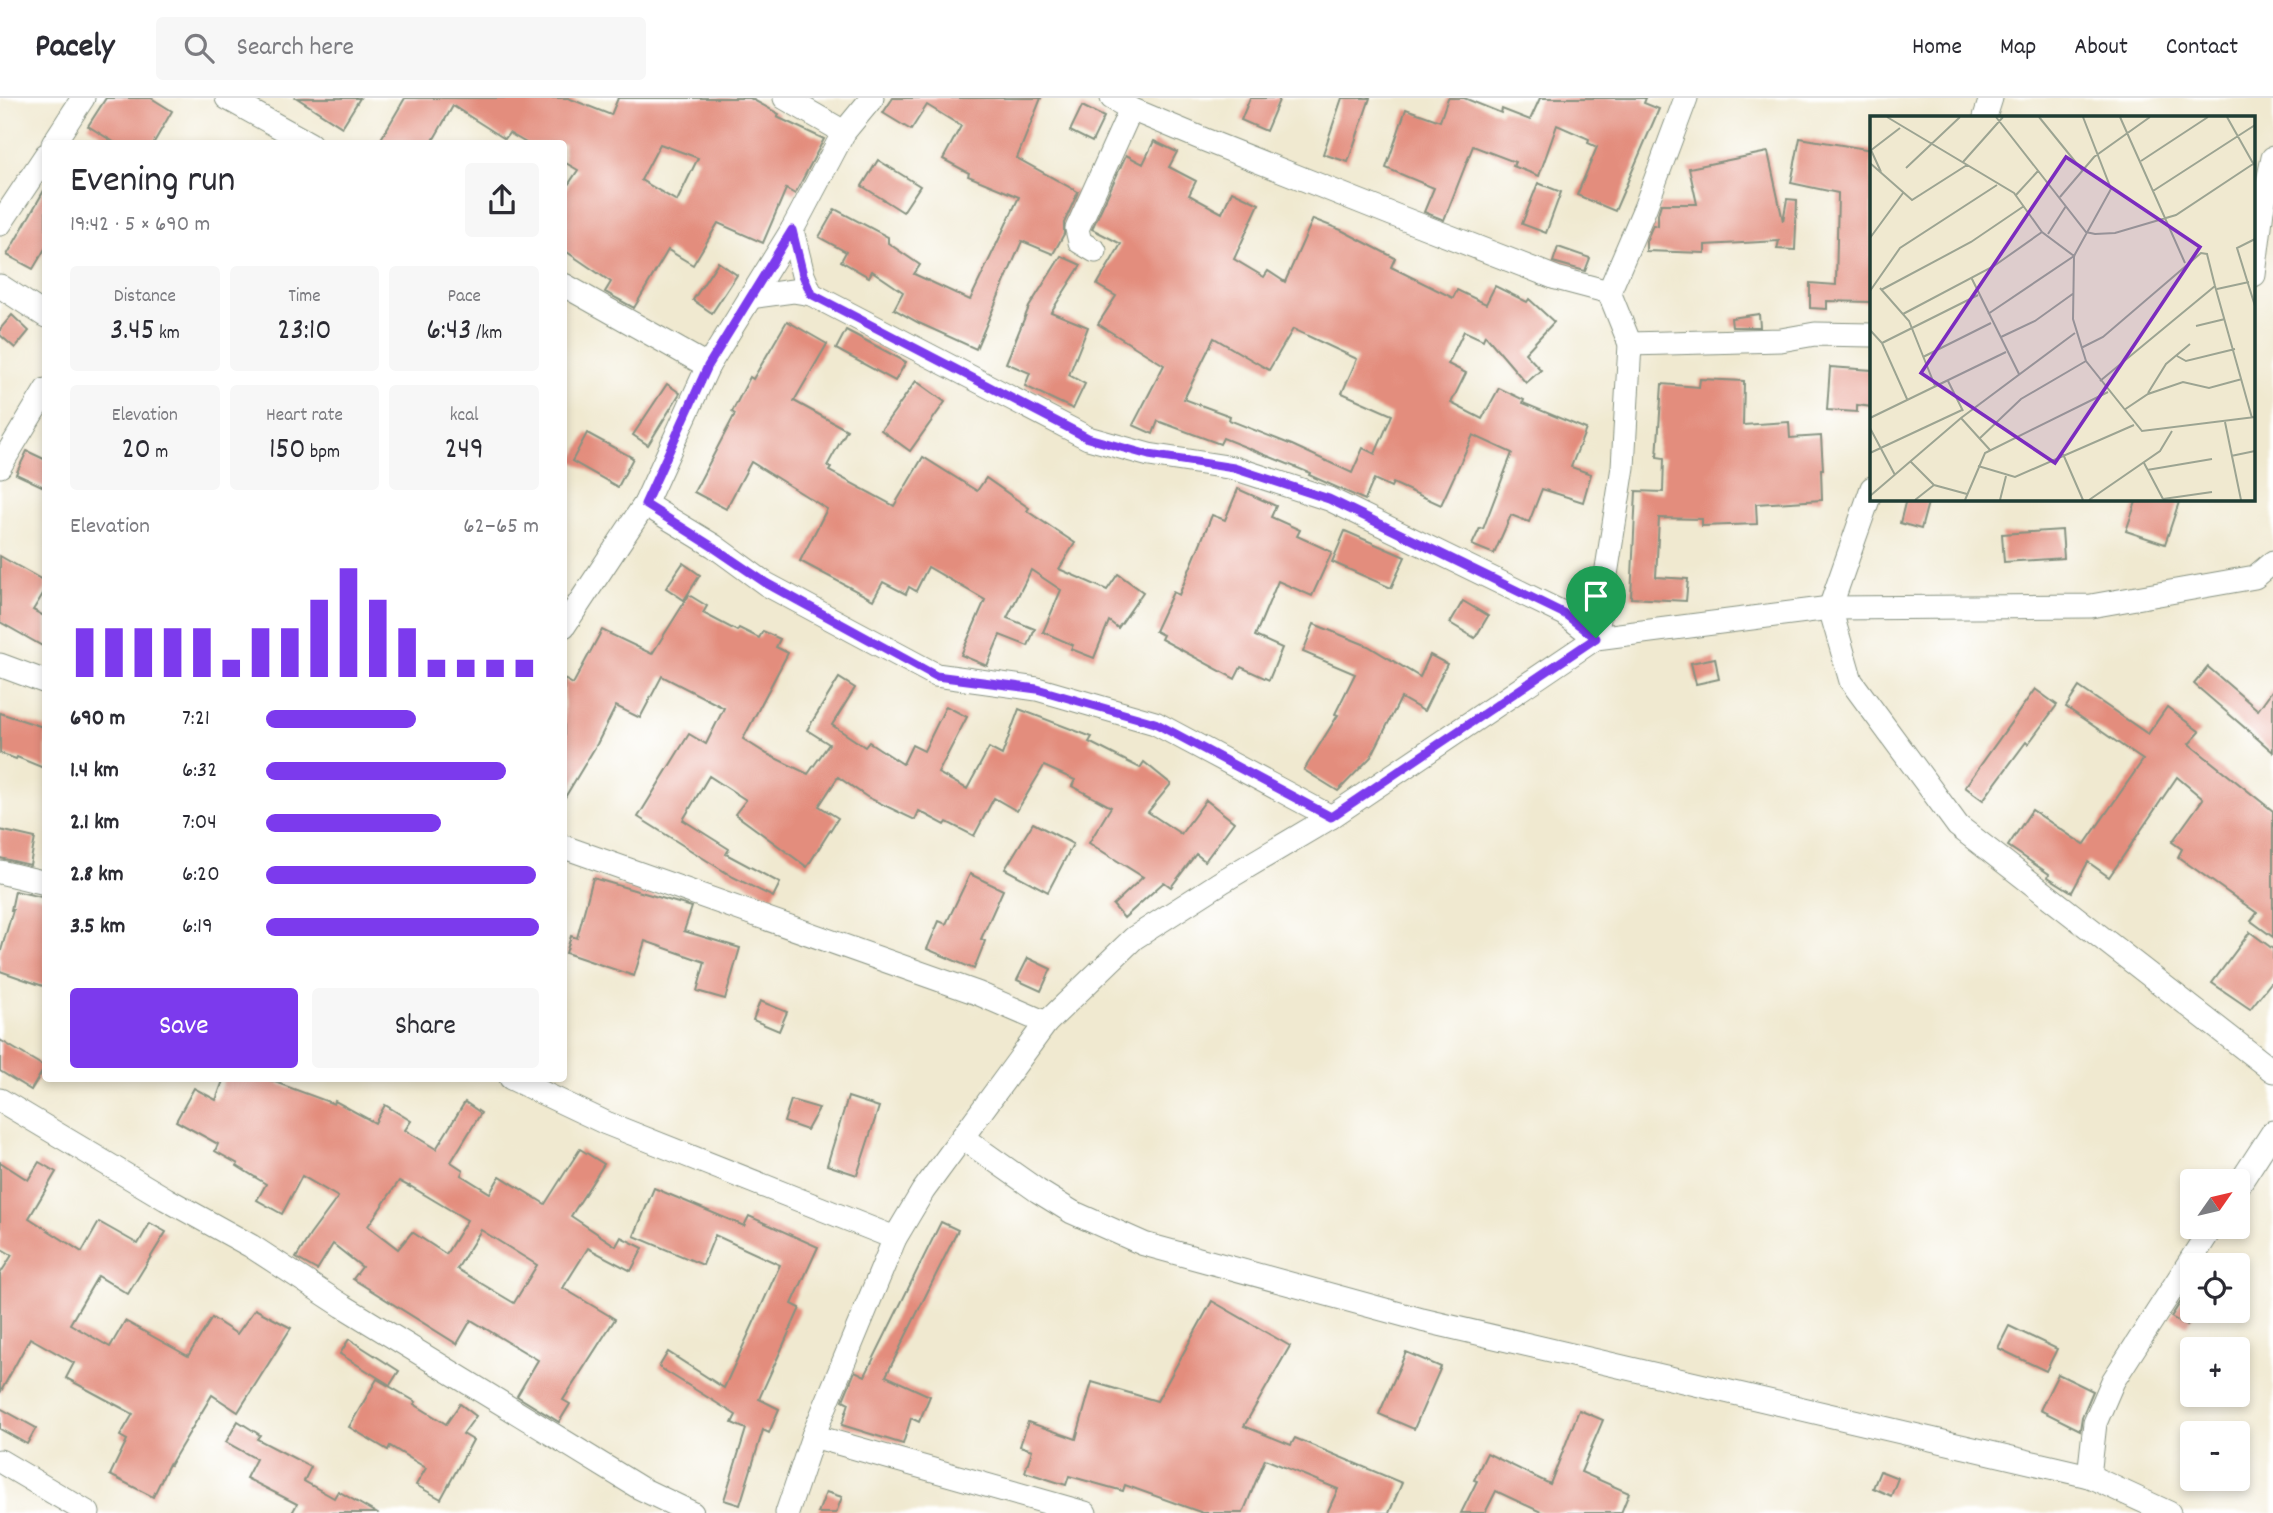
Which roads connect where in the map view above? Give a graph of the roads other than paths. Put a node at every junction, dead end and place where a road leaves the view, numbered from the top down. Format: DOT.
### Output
graph roads {
  1 [pos="83,98"];
  2 [pos="227,98"];
  3 [pos="785,98"];
  4 [pos="872,98"];
  5 [pos="1686,98"];
  6 [pos="1991,98"];
  7 [pos="1122,103"];
  8 [pos="1985,116"];
  9 [pos="844,132"];
  10 [pos="56,140"];
  11 [pos="303,140"];
  12 [pos="2273,158"];
  13 [pos="42,161"];
  14 [pos="0,225"];
  15 [pos="792,230"];
  16 [pos="1095,251"];
  17 [pos="2256,259"];
  18 [pos="0,286"];
  19 [pos="567,287"];
  20 [pos="1609,292"];
  21 [pos="811,294"];
  22 [pos="750,297"];
  23 [pos="42,313"];
  24 [pos="1870,335"];
  25 [pos="1630,344"];
  26 [pos="708,366"];
  27 [pos="42,397"];
  28 [pos="0,466"];
  29 [pos="1870,494"];
  30 [pos="645,504"];
  31 [pos="2273,562"];
  32 [pos="1830,608"];
  33 [pos="567,616"];
  34 [pos="1596,638"];
  35 [pos="0,665"];
  36 [pos="42,681"];
  37 [pos="1331,817"];
  38 [pos="567,848"];
  39 [pos="0,872"];
  40 [pos="42,882"];
  41 [pos="1046,1023"];
  42 [pos="2273,1071"];
  43 [pos="519,1082"];
  44 [pos="0,1100"];
  45 [pos="2273,1132"];
  46 [pos="963,1138"];
  47 [pos="2249,1169"];
  48 [pos="895,1238"];
  49 [pos="2204,1239"];
  50 [pos="813,1436"];
  51 [pos="0,1461"];
  52 [pos="2088,1476"];
  53 [pos="88,1513"];
  54 [pos="692,1513"];
  55 [pos="787,1513"];
  56 [pos="1085,1513"];
  57 [pos="2169,1513"];
  1 -- 10 [label="street"];
  2 -- 11 [label="street"];
  3 -- 9 [label="street"];
  4 -- 9 [label="street"];
  5 -- 20 [label="street"];
  6 -- 8 [label="street"];
  7 -- 16 [label="street"];
  7 -- 20 [label="street"];
  9 -- 15 [label="street"];
  12 -- 17 [label="street"];
  13 -- 14 [label="street"];
  15 -- 21 [label="street"];
  15 -- 22 [label="street"];
  18 -- 23 [label="street"];
  19 -- 26 [label="street"];
  20 -- 25 [label="street"];
  21 -- 22 [label="street"];
  21 -- 34 [label="street"];
  22 -- 26 [label="street"];
  24 -- 25 [label="street"];
  25 -- 34 [label="street"];
  26 -- 30 [label="street"];
  27 -- 28 [label="street"];
  29 -- 32 [label="street"];
  30 -- 33 [label="street"];
  30 -- 37 [label="street"];
  31 -- 32 [label="street"];
  32 -- 34 [label="street"];
  32 -- 42 [label="street"];
  34 -- 37 [label="street"];
  35 -- 36 [label="street"];
  37 -- 41 [label="street"];
  38 -- 41 [label="street"];
  39 -- 40 [label="street"];
  41 -- 46 [label="street"];
  43 -- 48 [label="street"];
  44 -- 54 [label="street"];
  45 -- 47 [label="street"];
  46 -- 48 [label="street"];
  46 -- 52 [label="street"];
  48 -- 50 [label="street"];
  49 -- 52 [label="street"];
  50 -- 55 [label="street"];
  50 -- 56 [label="street"];
  51 -- 53 [label="street"];
  52 -- 57 [label="street"];
}
